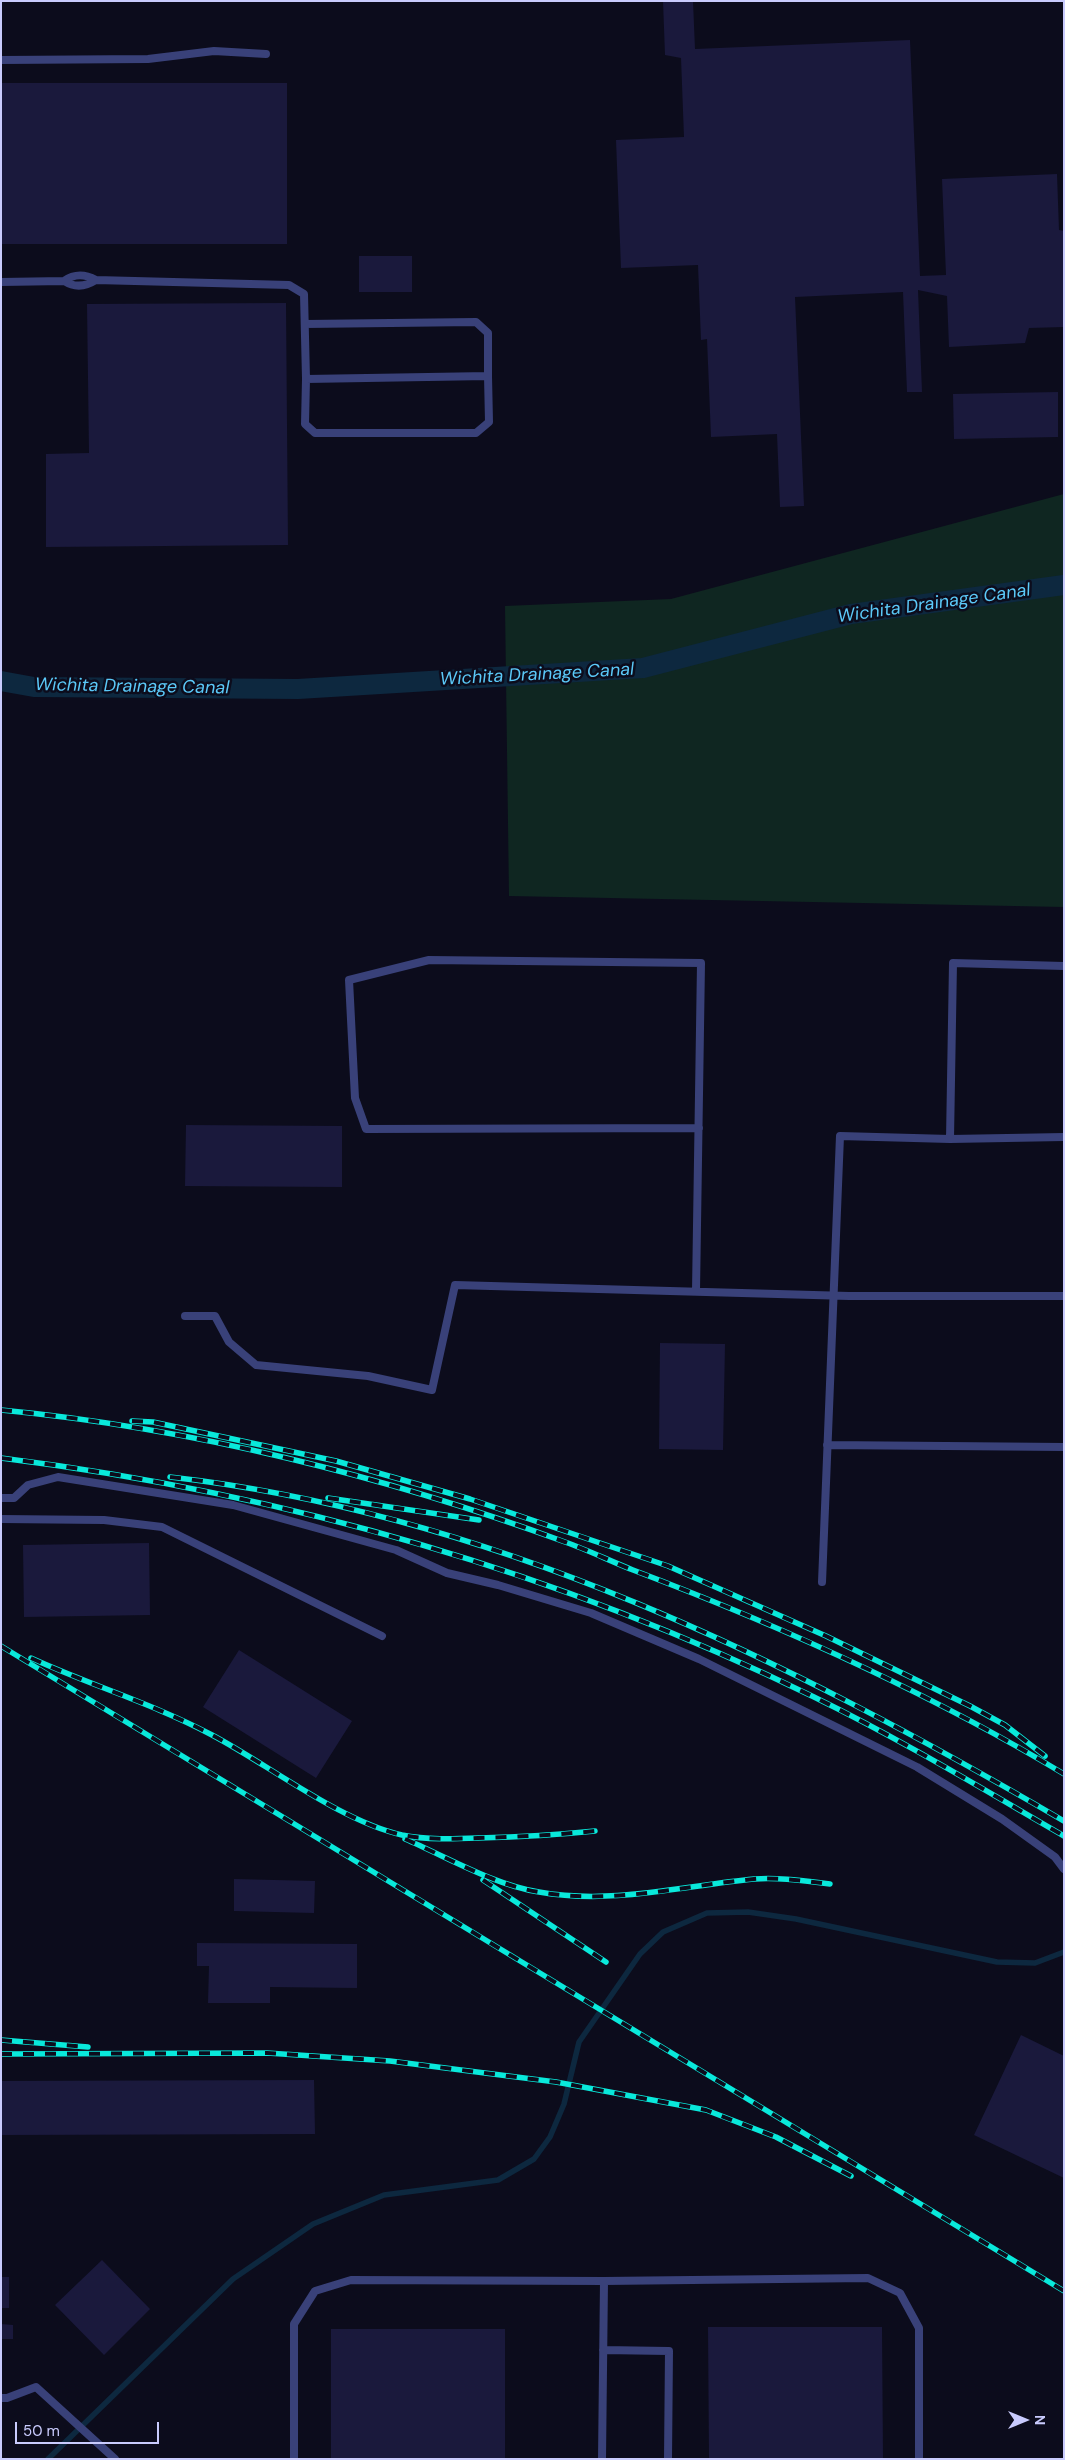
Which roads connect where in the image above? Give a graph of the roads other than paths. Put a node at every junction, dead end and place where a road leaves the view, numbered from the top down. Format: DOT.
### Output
graph roads {
  1 [pos="266,54"];
  2 [pos="1,60"];
  3 [pos="1,282"];
  4 [pos="305,324"];
  5 [pos="488,376"];
  6 [pos="306,379"];
  7 [pos="1064,966"];
  8 [pos="698,1128"];
  9 [pos="1064,1137"];
  10 [pos="950,1139"];
  11 [pos="696,1291"];
  12 [pos="832,1295"];
  13 [pos="1064,1296"];
  14 [pos="185,1316"];
  15 [pos="827,1445"];
  16 [pos="1064,1447"];
  17 [pos="1,1498"];
  18 [pos="1,1519"];
  19 [pos="822,1582"];
  20 [pos="382,1636"];
  21 [pos="1064,1869"];
  22 [pos="604,2281"];
  23 [pos="604,2350"];
  24 [pos="1,2398"];
  25 [pos="115,2459"];
  26 [pos="294,2459"];
  27 [pos="602,2459"];
  28 [pos="668,2459"];
  29 [pos="919,2459"];
  1 -- 2 [label="lane"];
  3 -- 4 [label="lane"];
  4 -- 5 [label="lane"];
  4 -- 6 [label="lane"];
  5 -- 6 [label="lane"];
  5 -- 6 [label="lane"];
  7 -- 10 [label="lane"];
  8 -- 8 [label="lane"];
  8 -- 11 [label="lane"];
  9 -- 10 [label="lane"];
  10 -- 12 [label="lane"];
  11 -- 12 [label="lane"];
  11 -- 14 [label="lane"];
  12 -- 13 [label="lane"];
  12 -- 15 [label="lane"];
  15 -- 16 [label="lane"];
  15 -- 19 [label="lane"];
  17 -- 21 [label="lane"];
  18 -- 20 [label="lane"];
  22 -- 23 [label="lane"];
  22 -- 26 [label="lane"];
  22 -- 29 [label="lane"];
  23 -- 27 [label="lane"];
  23 -- 28 [label="lane"];
  24 -- 25 [label="lane"];
}
